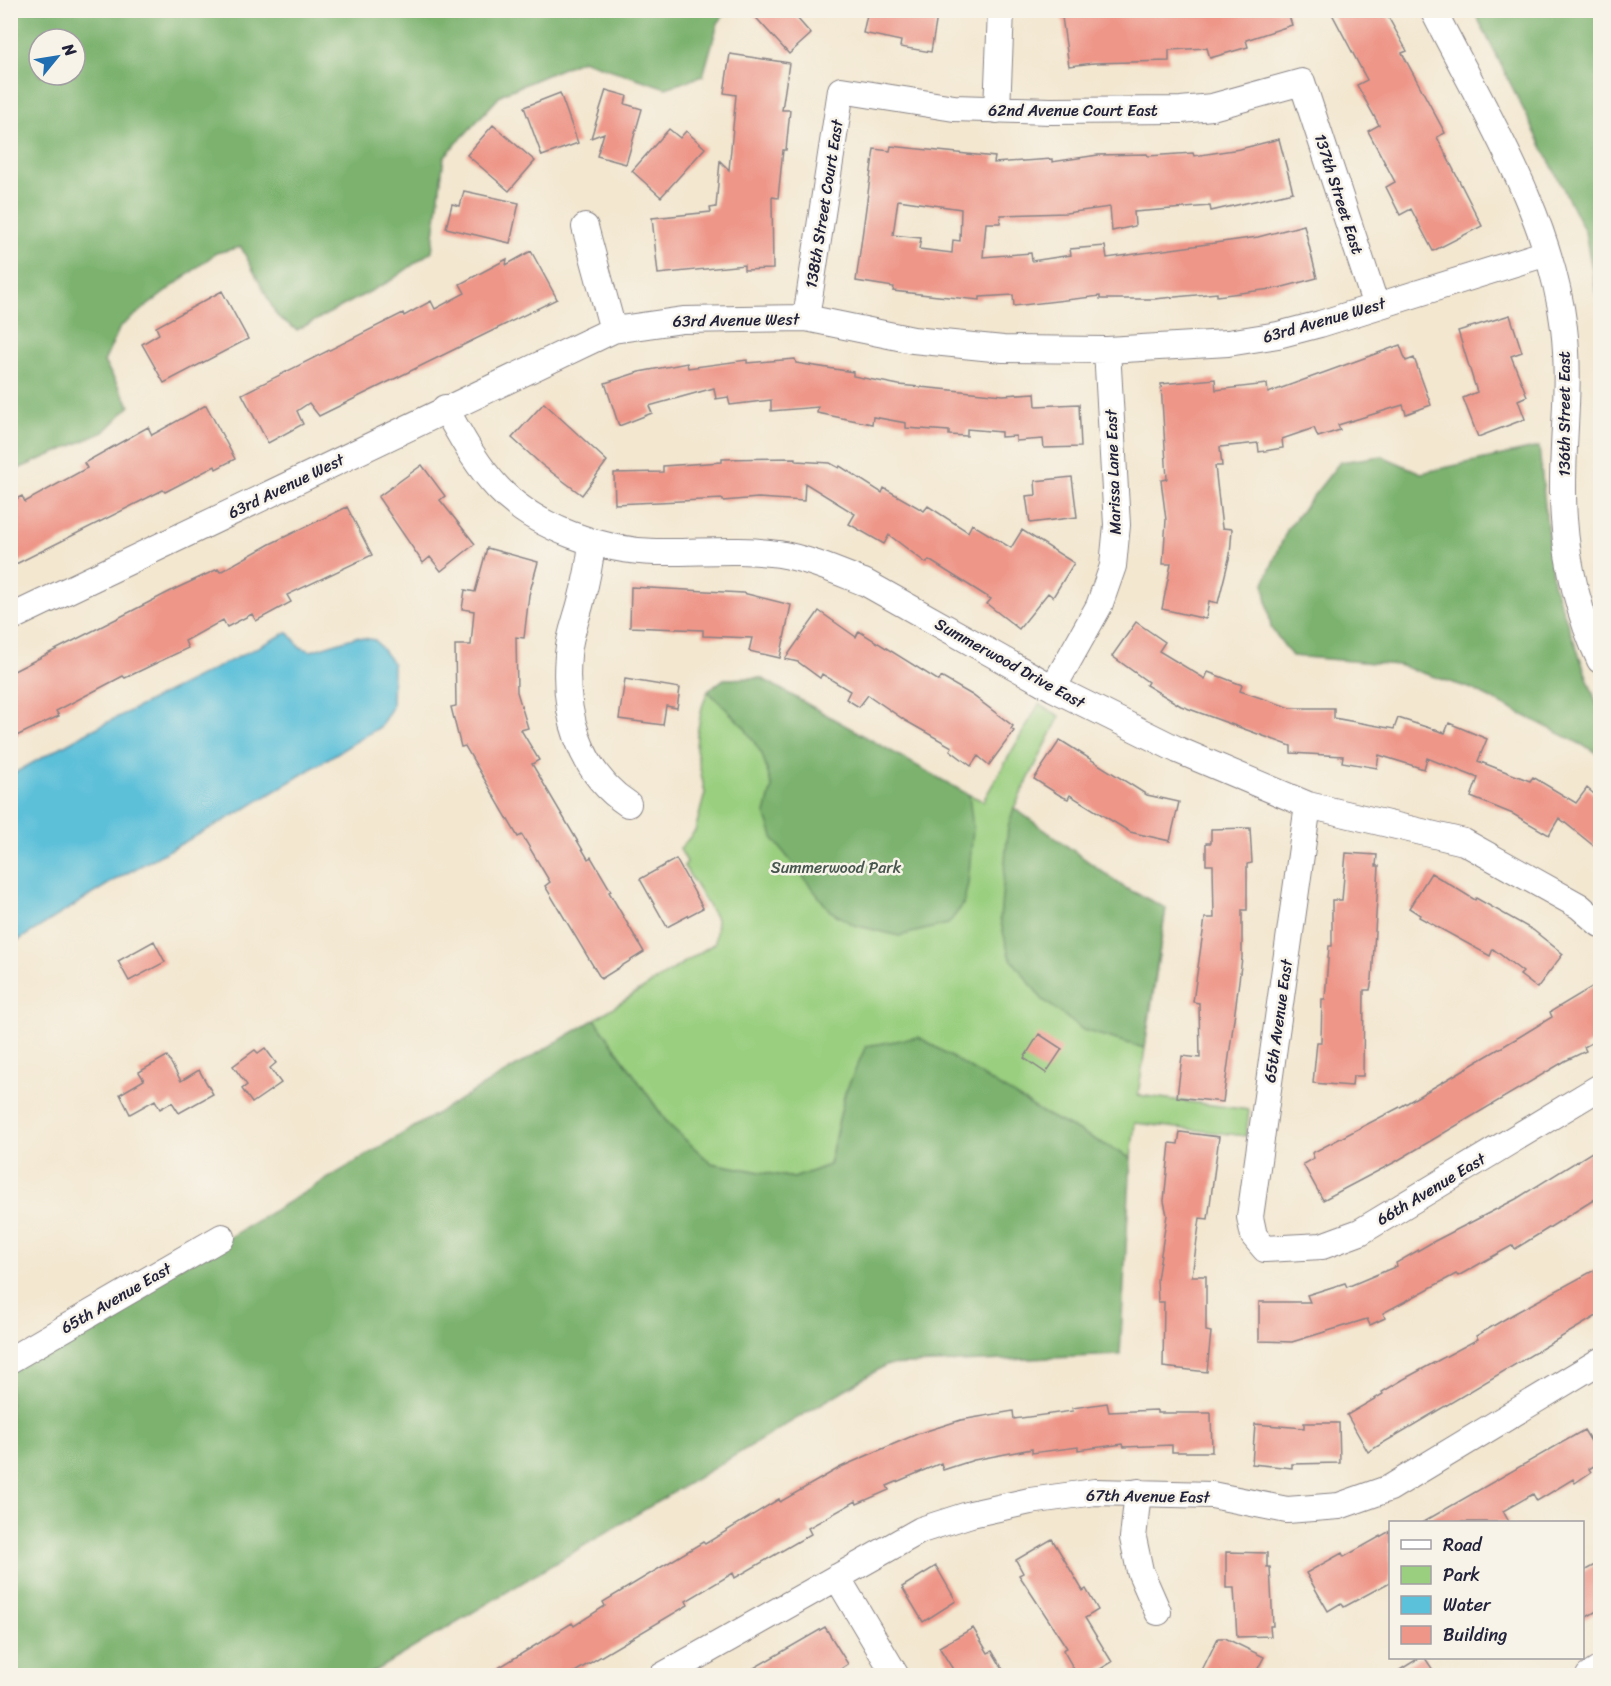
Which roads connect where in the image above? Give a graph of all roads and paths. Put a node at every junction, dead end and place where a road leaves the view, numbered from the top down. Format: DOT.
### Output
graph roads {
  1 [pos="1001,10"];
  2 [pos="1433,10"];
  3 [pos="1302,82"];
  4 [pos="842,90"];
  5 [pos="997,110"];
  6 [pos="585,227"];
  7 [pos="1547,253"];
  8 [pos="1376,306"];
  9 [pos="806,318"];
  10 [pos="613,330"];
  11 [pos="1107,350"];
  12 [pos="445,408"];
  13 [pos="592,543"];
  14 [pos="10,618"];
  15 [pos="1600,660"];
  16 [pos="1053,687"];
  17 [pos="628,804"];
  18 [pos="1308,805"];
  19 [pos="1600,924"];
  20 [pos="1600,1087"];
  21 [pos="1254,1236"];
  22 [pos="222,1237"];
  23 [pos="10,1360"];
  24 [pos="1600,1361"];
  25 [pos="1138,1492"];
  26 [pos="837,1577"];
  27 [pos="1158,1612"];
  28 [pos="1600,1669"];
  29 [pos="662,1676"];
  30 [pos="896,1676"];
  31 [pos="1589,1676"];
  1 -- 5 [label="street"];
  2 -- 7 [label="street, 136th Street East"];
  3 -- 5 [label="street, 62nd Avenue Court East"];
  3 -- 8 [label="street, 137th Street East"];
  4 -- 5 [label="street, 62nd Avenue Court East"];
  4 -- 9 [label="street, 138th Street Court East"];
  6 -- 10 [label="street"];
  7 -- 8 [label="street, 63rd Avenue West"];
  7 -- 15 [label="street, 136th Street East"];
  8 -- 11 [label="street, 63rd Avenue West"];
  9 -- 10 [label="street, 63rd Avenue West"];
  9 -- 11 [label="street, 63rd Avenue West"];
  10 -- 12 [label="street, 63rd Avenue West"];
  11 -- 16 [label="street, Marissa Lane East"];
  12 -- 13 [label="street, Summerwood Drive East"];
  12 -- 14 [label="street, 63rd Avenue West"];
  13 -- 16 [label="street, Summerwood Drive East"];
  13 -- 17 [label="street"];
  16 -- 18 [label="street, Summerwood Drive East"];
  18 -- 19 [label="street, Summerwood Drive East"];
  18 -- 21 [label="street, 65th Avenue East"];
  20 -- 21 [label="street, 66th Avenue East"];
  22 -- 23 [label="street, 65th Avenue East"];
  24 -- 25 [label="street, 67th Avenue East"];
  25 -- 26 [label="street, 67th Avenue East"];
  25 -- 27 [label="street"];
  26 -- 29 [label="street, 67th Avenue East"];
  26 -- 30 [label="street"];
  28 -- 31 [label="street"];
}
